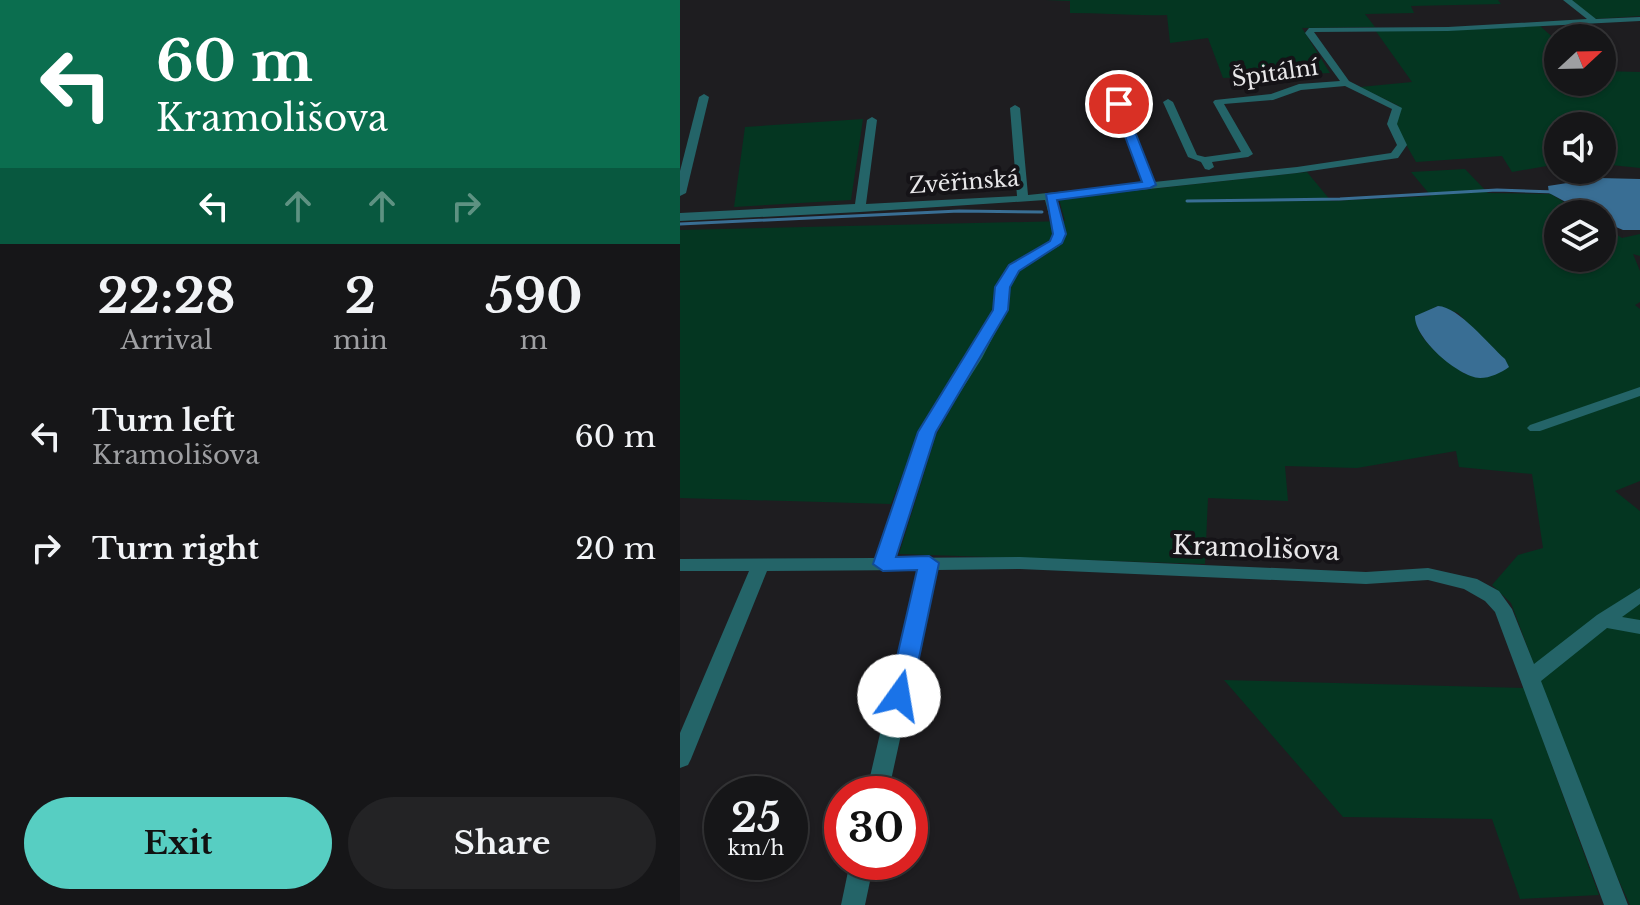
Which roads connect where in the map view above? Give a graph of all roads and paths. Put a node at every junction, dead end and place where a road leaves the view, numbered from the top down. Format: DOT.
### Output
graph roads {
  1 [pos="1567,0"];
  2 [pos="1640,19"];
  3 [pos="1594,21"];
  4 [pos="1346,83"];
  5 [pos="704,97"];
  6 [pos="1168,102"];
  7 [pos="1119,104"];
  8 [pos="1015,108"];
  9 [pos="872,120"];
  10 [pos="1205,160"];
  11 [pos="1216,178"];
  12 [pos="1150,185"];
  13 [pos="680,193"];
  14 [pos="1050,197"];
  15 [pos="1023,199"];
  16 [pos="860,209"];
  17 [pos="680,217"];
  18 [pos="1640,391"];
  19 [pos="1535,428"];
  20 [pos="929,563"];
  21 [pos="883,564"];
  22 [pos="680,565"];
  23 [pos="760,565"];
  24 [pos="1640,595"];
  25 [pos="1604,620"];
  26 [pos="1640,627"];
  27 [pos="1529,679"];
  28 [pos="680,759"];
  29 [pos="881,776"];
  30 [pos="858,880"];
  31 [pos="853,905"];
  32 [pos="1616,905"];
  1 -- 3 [label="street"];
  2 -- 3 [label="street"];
  3 -- 4 [label="street"];
  4 -- 10 [label="street, Špitální"];
  4 -- 11 [label="street, Zvěřinská"];
  5 -- 13 [label="street"];
  6 -- 10 [label="street"];
  7 -- 12 [label="street"];
  8 -- 15 [label="street"];
  9 -- 16 [label="street"];
  10 -- 11 [label="street"];
  11 -- 12 [label="street, Zvěřinská"];
  12 -- 14 [label="street, Zvěřinská"];
  14 -- 15 [label="street, Zvěřinská"];
  14 -- 21 [label="street"];
  15 -- 16 [label="street, Zvěřinská"];
  16 -- 17 [label="street, Zvěřinská"];
  18 -- 19 [label="street"];
  20 -- 21 [label="street, Kramolišova"];
  20 -- 27 [label="street, Kramolišova"];
  20 -- 29 [label="street"];
  21 -- 23 [label="street, Kramolišova"];
  22 -- 23 [label="street, Kramolišova"];
  23 -- 28 [label="street"];
  24 -- 25 [label="street"];
  25 -- 26 [label="street"];
  25 -- 27 [label="street"];
  27 -- 32 [label="street, Kramolišova"];
  30 -- 31 [label="street"];
}
